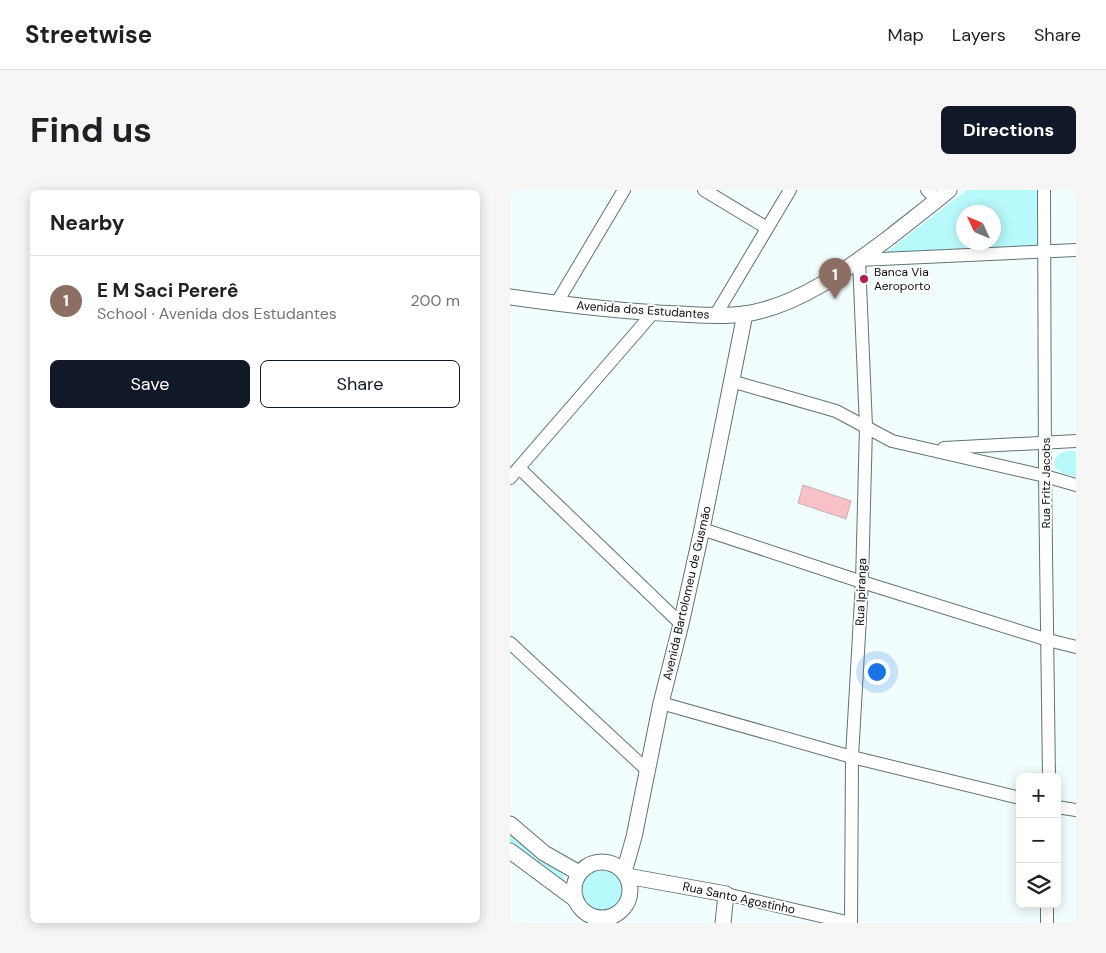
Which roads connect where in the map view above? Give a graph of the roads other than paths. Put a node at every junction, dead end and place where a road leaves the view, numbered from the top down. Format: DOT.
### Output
graph roads {
  1 [pos="624,190"];
  2 [pos="704,190"];
  3 [pos="790,190"];
  4 [pos="949,190"];
  5 [pos="1044,190"];
  6 [pos="932,195"];
  7 [pos="767,228"];
  8 [pos="1044,250"];
  9 [pos="1076,250"];
  10 [pos="859,260"];
  11 [pos="510,297"];
  12 [pos="556,304"];
  13 [pos="653,313"];
  14 [pos="745,314"];
  15 [pos="715,316"];
  16 [pos="731,381"];
  17 [pos="866,427"];
  18 [pos="1045,441"];
  19 [pos="1076,441"];
  20 [pos="929,449"];
  21 [pos="514,473"];
  22 [pos="1045,476"];
  23 [pos="1076,485"];
  24 [pos="702,528"];
  25 [pos="862,582"];
  26 [pos="681,624"];
  27 [pos="1048,640"];
  28 [pos="510,643"];
  29 [pos="1076,647"];
  30 [pos="661,703"];
  31 [pos="852,757"];
  32 [pos="648,771"];
  33 [pos="1049,773"];
  34 [pos="1016,797"];
  35 [pos="1061,807"];
  36 [pos="1076,810"];
  37 [pos="510,824"];
  38 [pos="510,851"];
  39 [pos="579,873"];
  40 [pos="625,874"];
  41 [pos="726,894"];
  42 [pos="576,900"];
  43 [pos="1047,908"];
  44 [pos="606,920"];
  45 [pos="723,923"];
  46 [pos="851,923"];
  47 [pos="1047,923"];
  1 -- 12 [label="street"];
  2 -- 7 [label="street"];
  3 -- 7 [label="street"];
  4 -- 6 [label="street, Avenida dos Estudantes"];
  5 -- 8 [label="street, Rua Fritz Jacobs"];
  6 -- 10 [label="street, Avenida dos Estudantes"];
  7 -- 15 [label="street"];
  8 -- 9 [label="street"];
  8 -- 10 [label="street"];
  8 -- 18 [label="street, Rua Fritz Jacobs"];
  10 -- 14 [label="street, Avenida dos Estudantes"];
  10 -- 17 [label="street, Rua Ipiranga"];
  11 -- 12 [label="street, Avenida dos Estudantes"];
  12 -- 13 [label="street, Avenida dos Estudantes"];
  13 -- 15 [label="street, Avenida dos Estudantes"];
  13 -- 21 [label="street"];
  14 -- 15 [label="street, Avenida dos Estudantes"];
  14 -- 16 [label="street, Avenida Bartolomeu de Gusmão"];
  16 -- 17 [label="street"];
  16 -- 24 [label="street, Avenida Bartolomeu de Gusmão"];
  17 -- 20 [label="street"];
  17 -- 25 [label="street, Rua Ipiranga"];
  18 -- 19 [label="street"];
  18 -- 20 [label="street"];
  18 -- 22 [label="street, Rua Fritz Jacobs"];
  20 -- 22 [label="street"];
  21 -- 26 [label="street"];
  22 -- 23 [label="street"];
  22 -- 27 [label="street, Rua Fritz Jacobs"];
  24 -- 25 [label="street"];
  24 -- 26 [label="street, Avenida Bartolomeu de Gusmão"];
  25 -- 27 [label="street"];
  25 -- 31 [label="street, Rua Ipiranga"];
  26 -- 30 [label="street, Avenida Bartolomeu de Gusmão"];
  27 -- 29 [label="street"];
  27 -- 33 [label="street, Rua Fritz Jacobs"];
  28 -- 32 [label="street"];
  30 -- 31 [label="street"];
  30 -- 32 [label="street, Avenida Bartolomeu de Gusmão"];
  31 -- 34 [label="street"];
  31 -- 46 [label="street, Rua Ipiranga"];
  32 -- 40 [label="street, Avenida Bartolomeu de Gusmão"];
  35 -- 36 [label="street"];
  37 -- 39 [label="street"];
  38 -- 42 [label="street"];
  39 -- 40 [label="street"];
  39 -- 42 [label="street"];
  40 -- 41 [label="street, Rua Santo Agostinho"];
  40 -- 44 [label="street"];
  41 -- 45 [label="street"];
  41 -- 46 [label="street, Rua Santo Agostinho"];
  42 -- 44 [label="street"];
  43 -- 47 [label="street"];
}
